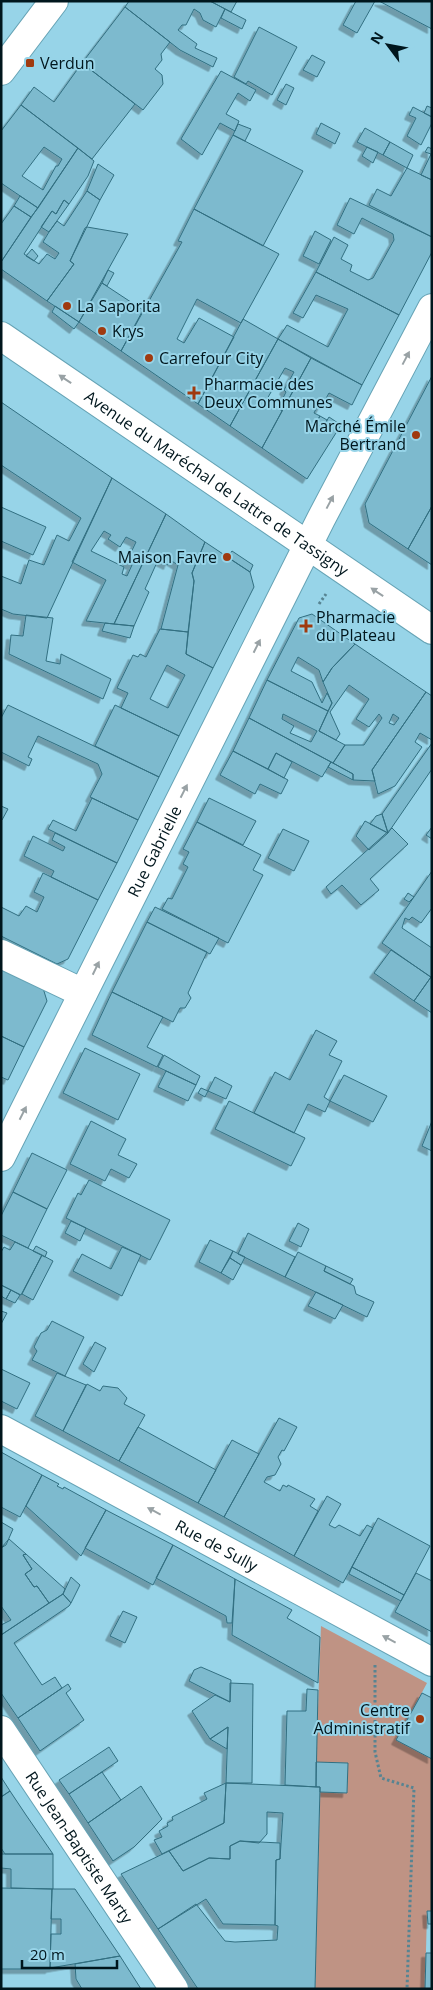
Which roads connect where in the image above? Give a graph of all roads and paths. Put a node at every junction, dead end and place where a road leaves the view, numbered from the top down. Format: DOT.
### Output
graph roads {
  1 [pos="54,1"];
  2 [pos="1,71"];
  3 [pos="432,308"];
  4 [pos="1,336"];
  5 [pos="307,545"];
  6 [pos="432,630"];
  7 [pos="1,954"];
  8 [pos="83,993"];
  9 [pos="1,1157"];
  10 [pos="1,1429"];
  11 [pos="374,1655"];
  12 [pos="432,1662"];
  13 [pos="1,1730"];
  14 [pos="174,1989"];
  15 [pos="407,1989"];
  1 -- 2 [label="street"];
  5 -- 3 [label="street, Rue Gabrielle, one-way"];
  5 -- 4 [label="street, Avenue du Maréchal de Lattre de Tassigny, one-way"];
  6 -- 5 [label="street, Avenue du Maréchal de Lattre de Tassigny, one-way"];
  8 -- 5 [label="street, Rue Gabrielle, one-way"];
  7 -- 8 [label="street"];
  9 -- 8 [label="street, Rue Gabrielle, one-way"];
  12 -- 10 [label="street, Rue de Sully, one-way"];
  11 -- 15 [label="path"];
  13 -- 14 [label="street, Rue Jean-Baptiste Marty"];
}
